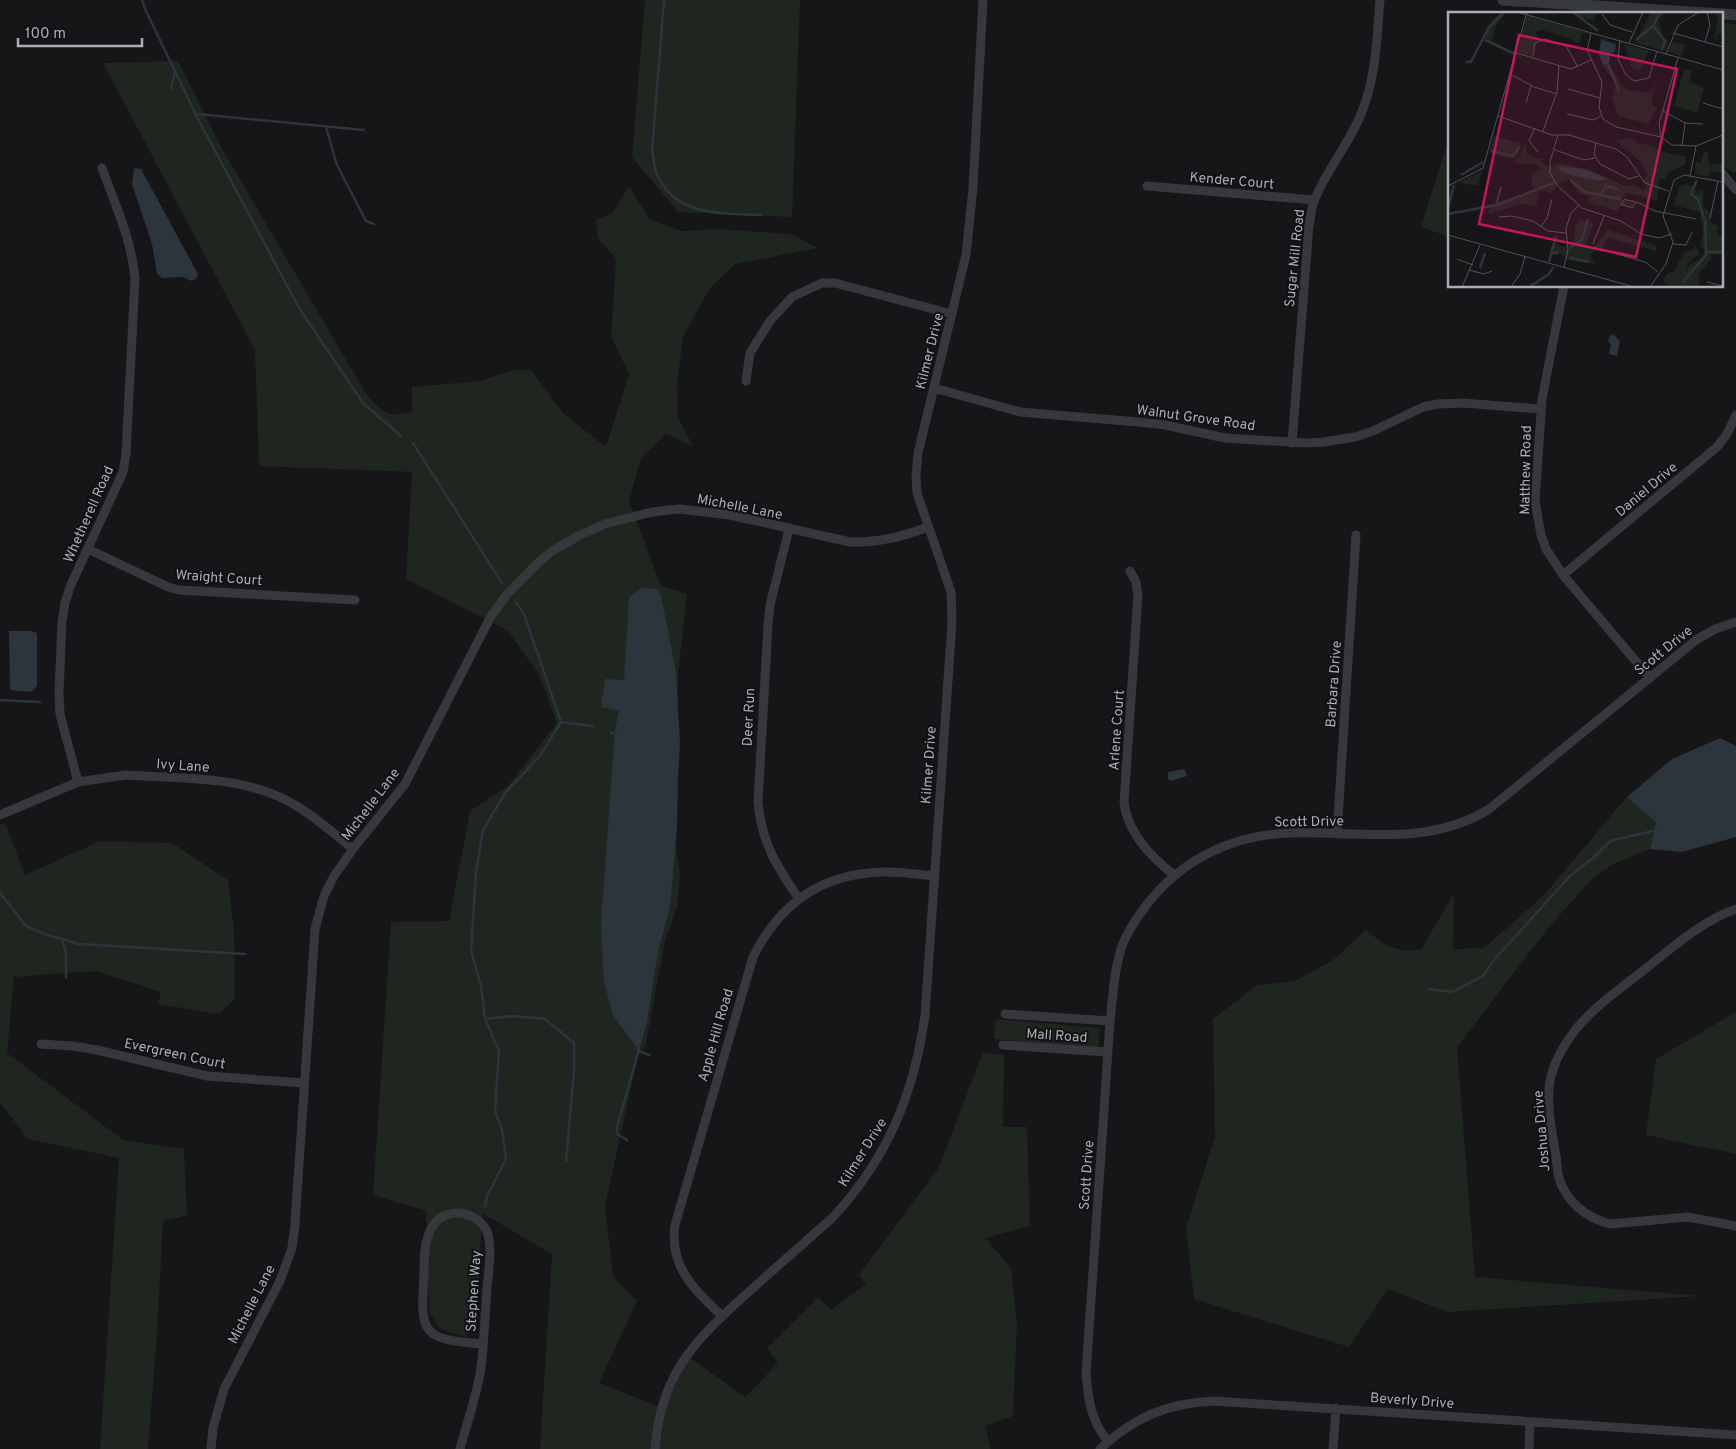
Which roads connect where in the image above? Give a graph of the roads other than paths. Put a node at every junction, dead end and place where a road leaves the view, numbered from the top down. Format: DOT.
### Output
graph roads {
  1 [pos="983,0"];
  2 [pos="1380,0"];
  3 [pos="1503,0"];
  4 [pos="1568,9"];
  5 [pos="1660,12"];
  6 [pos="102,168"];
  7 [pos="1724,175"];
  8 [pos="1148,186"];
  9 [pos="1736,190"];
  10 [pos="1314,200"];
  11 [pos="1564,288"];
  12 [pos="952,314"];
  13 [pos="746,381"];
  14 [pos="934,388"];
  15 [pos="1540,409"];
  16 [pos="1736,415"];
  17 [pos="1292,442"];
  18 [pos="928,527"];
  19 [pos="789,529"];
  20 [pos="1356,535"];
  21 [pos="88,550"];
  22 [pos="1130,570"];
  23 [pos="1563,575"];
  24 [pos="355,600"];
  25 [pos="1736,622"];
  26 [pos="1650,678"];
  27 [pos="78,782"];
  28 [pos="0,815"];
  29 [pos="1337,834"];
  30 [pos="353,849"];
  31 [pos="1174,875"];
  32 [pos="934,876"];
  33 [pos="799,898"];
  34 [pos="1736,909"];
  35 [pos="1006,1014"];
  36 [pos="1110,1021"];
  37 [pos="41,1044"];
  38 [pos="1003,1045"];
  39 [pos="1108,1052"];
  40 [pos="304,1083"];
  41 [pos="1736,1226"];
  42 [pos="722,1316"];
  43 [pos="483,1344"];
  44 [pos="1336,1408"];
  45 [pos="1530,1422"];
  46 [pos="1736,1435"];
  47 [pos="1108,1441"];
  48 [pos="211,1449"];
  49 [pos="460,1449"];
  50 [pos="655,1449"];
  51 [pos="1100,1449"];
  52 [pos="1333,1449"];
  53 [pos="1529,1449"];
  1 -- 12 [label="street, Kilmer Drive"];
  2 -- 10 [label="street, Sugar Mill Road"];
  3 -- 4 [label="street"];
  4 -- 5 [label="street"];
  6 -- 21 [label="street, Whetherell Road"];
  7 -- 9 [label="street"];
  8 -- 10 [label="street, Kender Court"];
  10 -- 17 [label="street, Sugar Mill Road"];
  11 -- 15 [label="street, Matthew Road"];
  12 -- 13 [label="street"];
  12 -- 14 [label="street, Kilmer Drive"];
  14 -- 17 [label="street, Walnut Grove Road"];
  14 -- 18 [label="street, Kilmer Drive"];
  15 -- 17 [label="street, Walnut Grove Road"];
  15 -- 23 [label="street, Matthew Road"];
  16 -- 23 [label="street, Daniel Drive"];
  18 -- 19 [label="street, Michelle Lane"];
  18 -- 32 [label="street, Kilmer Drive"];
  19 -- 30 [label="street, Michelle Lane"];
  19 -- 33 [label="street, Deer Run"];
  20 -- 29 [label="street, Barbara Drive"];
  21 -- 24 [label="street, Wraight Court"];
  21 -- 27 [label="street, Whetherell Road"];
  22 -- 31 [label="street, Arlene Court"];
  23 -- 26 [label="street, Matthew Road"];
  25 -- 26 [label="street, Scott Drive"];
  26 -- 29 [label="street, Scott Drive"];
  27 -- 28 [label="street, Ivy Lane"];
  27 -- 30 [label="street, Ivy Lane"];
  29 -- 31 [label="street, Scott Drive"];
  30 -- 40 [label="street, Michelle Lane"];
  31 -- 36 [label="street, Scott Drive"];
  32 -- 33 [label="street, Apple Hill Road"];
  32 -- 42 [label="street, Kilmer Drive"];
  33 -- 42 [label="street, Apple Hill Road"];
  34 -- 41 [label="street, Joshua Drive"];
  35 -- 36 [label="street, Mall Road"];
  36 -- 39 [label="street, Scott Drive"];
  37 -- 40 [label="street, Evergreen Court"];
  38 -- 39 [label="street, Mall Road"];
  39 -- 47 [label="street, Scott Drive"];
  40 -- 48 [label="street, Michelle Lane"];
  42 -- 50 [label="street, Kilmer Drive"];
  43 -- 43 [label="street, Stephen Way"];
  43 -- 49 [label="street, Stephen Way"];
  44 -- 45 [label="street, Beverly Drive"];
  44 -- 47 [label="street, Beverly Drive"];
  44 -- 52 [label="street"];
  45 -- 46 [label="street, Beverly Drive"];
  45 -- 53 [label="street"];
  47 -- 51 [label="street, Beverly Drive"];
}
